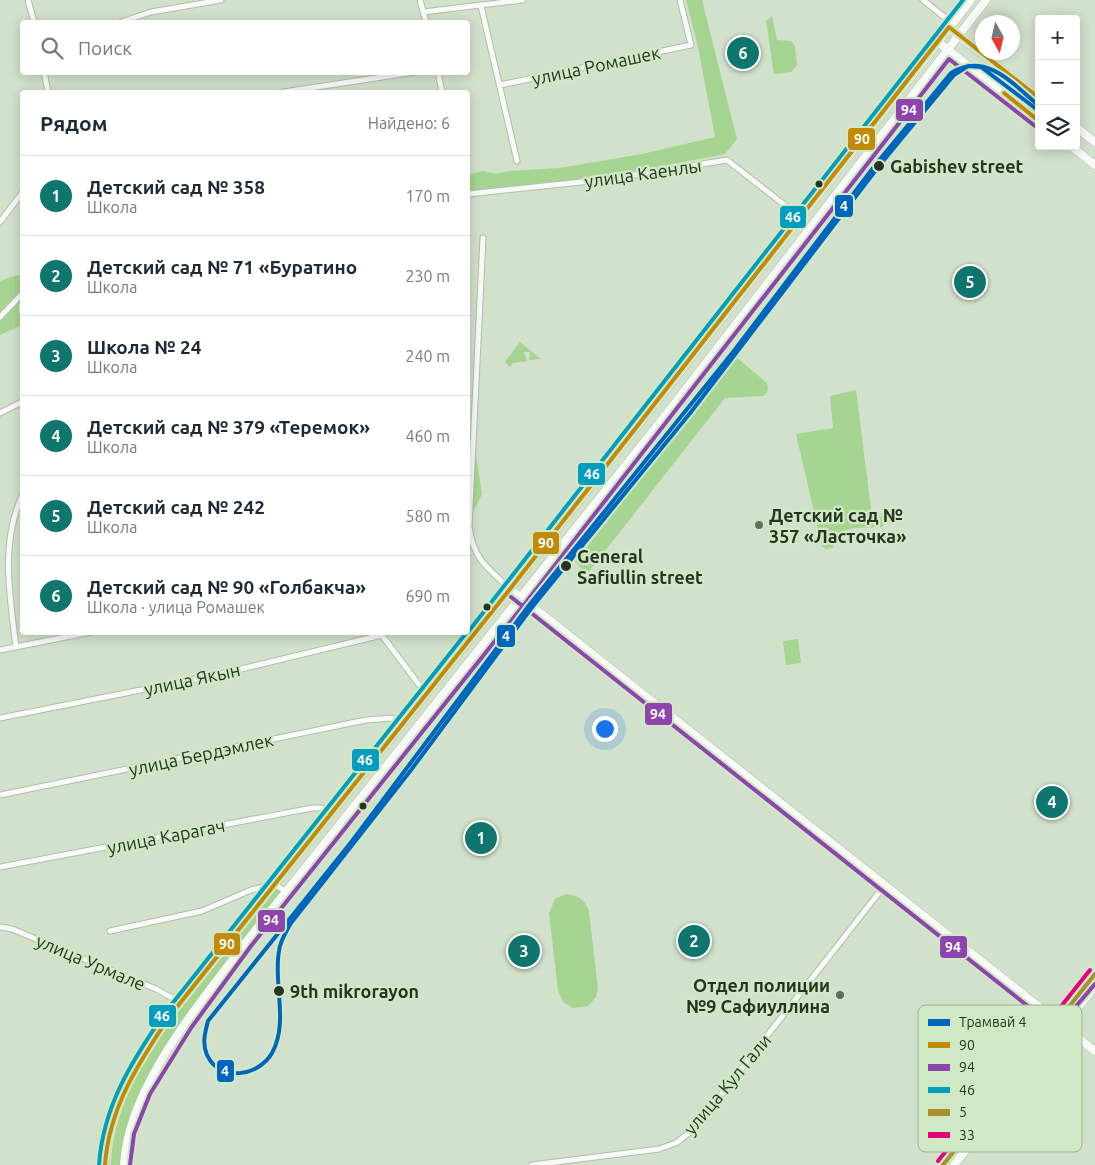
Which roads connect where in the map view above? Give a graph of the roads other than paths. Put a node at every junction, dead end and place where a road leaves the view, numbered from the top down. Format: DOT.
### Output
graph roads {
  1 [pos="28,0"];
  2 [pos="221,0"];
  3 [pos="420,0"];
  4 [pos="523,0"];
  5 [pos="680,0"];
  6 [pos="923,0"];
  7 [pos="971,0"];
  8 [pos="986,0"];
  9 [pos="481,6"];
  10 [pos="423,12"];
  11 [pos="33,20"];
  12 [pos="127,20"];
  13 [pos="425,20"];
  14 [pos="951,25"];
  15 [pos="958,35"];
  16 [pos="938,42"];
  17 [pos="948,50"];
  18 [pos="45,75"];
  19 [pos="395,75"];
  20 [pos="439,75"];
  21 [pos="500,85"];
  22 [pos="48,90"];
  23 [pos="297,90"];
  24 [pos="442,90"];
  25 [pos="1035,95"];
  26 [pos="1035,118"];
  27 [pos="1080,130"];
  28 [pos="1095,142"];
  29 [pos="1076,150"];
  30 [pos="517,161"];
  31 [pos="1095,165"];
  32 [pos="470,194"];
  33 [pos="20,196"];
  34 [pos="800,217"];
  35 [pos="0,222"];
  36 [pos="483,238"];
  37 [pos="20,296"];
  38 [pos="0,317"];
  39 [pos="20,403"];
  40 [pos="0,413"];
  41 [pos="20,501"];
  42 [pos="470,506"];
  43 [pos="470,532"];
  44 [pos="510,589"];
  45 [pos="522,597"];
  46 [pos="77,635"];
  47 [pos="377,635"];
  48 [pos="382,635"];
  49 [pos="16,647"];
  50 [pos="0,650"];
  51 [pos="426,694"];
  52 [pos="0,718"];
  53 [pos="403,723"];
  54 [pos="0,795"];
  55 [pos="330,814"];
  56 [pos="0,867"];
  57 [pos="275,884"];
  58 [pos="885,886"];
  59 [pos="286,892"];
  60 [pos="0,927"];
  61 [pos="110,931"];
  62 [pos="1095,974"];
  63 [pos="1095,986"];
  64 [pos="181,1003"];
  65 [pos="1036,1005"];
  66 [pos="1069,1005"];
  67 [pos="1080,1005"];
  68 [pos="1082,1041"];
  69 [pos="1095,1051"];
  70 [pos="953,1152"];
  71 [pos="964,1152"];
  72 [pos="105,1165"];
  73 [pos="124,1165"];
  74 [pos="532,1165"];
  75 [pos="943,1165"];
  76 [pos="954,1165"];
  1 -- 11 [label="street"];
  2 -- 12 [label="street"];
  3 -- 10 [label="street"];
  4 -- 9 [label="street"];
  5 -- 21 [label="street, улица Ромашек"];
  6 -- 14 [label="street"];
  7 -- 14 [label="street"];
  8 -- 15 [label="street"];
  9 -- 10 [label="street"];
  9 -- 21 [label="street"];
  10 -- 13 [label="street"];
  14 -- 15 [label="street"];
  14 -- 16 [label="street"];
  15 -- 17 [label="street"];
  15 -- 25 [label="street"];
  16 -- 17 [label="street"];
  16 -- 34 [label="street"];
  17 -- 26 [label="street"];
  17 -- 45 [label="street"];
  18 -- 22 [label="street"];
  19 -- 23 [label="street"];
  20 -- 24 [label="street"];
  21 -- 30 [label="street"];
  27 -- 28 [label="street"];
  29 -- 31 [label="street"];
  32 -- 34 [label="street, улица Каенлы"];
  33 -- 35 [label="street"];
  34 -- 44 [label="street"];
  36 -- 42 [label="street"];
  37 -- 38 [label="street"];
  39 -- 40 [label="street"];
  41 -- 49 [label="street"];
  43 -- 44 [label="street"];
  44 -- 45 [label="street"];
  44 -- 51 [label="street"];
  45 -- 58 [label="street"];
  45 -- 59 [label="street"];
  46 -- 49 [label="street"];
  47 -- 52 [label="street, улица Якын"];
  48 -- 51 [label="street"];
  49 -- 50 [label="street"];
  51 -- 53 [label="street"];
  53 -- 54 [label="street, улица Бердэмлек"];
  53 -- 55 [label="street"];
  55 -- 56 [label="street, улица Карагач"];
  55 -- 57 [label="street"];
  57 -- 59 [label="street"];
  57 -- 61 [label="street"];
  57 -- 64 [label="street"];
  58 -- 65 [label="street"];
  58 -- 74 [label="street, улица Кул Гали"];
  59 -- 73 [label="street"];
  60 -- 64 [label="street, улица Урмале"];
  62 -- 66 [label="street"];
  63 -- 67 [label="street"];
  64 -- 72 [label="street"];
  68 -- 69 [label="street"];
  70 -- 75 [label="street"];
  71 -- 76 [label="street"];
}
